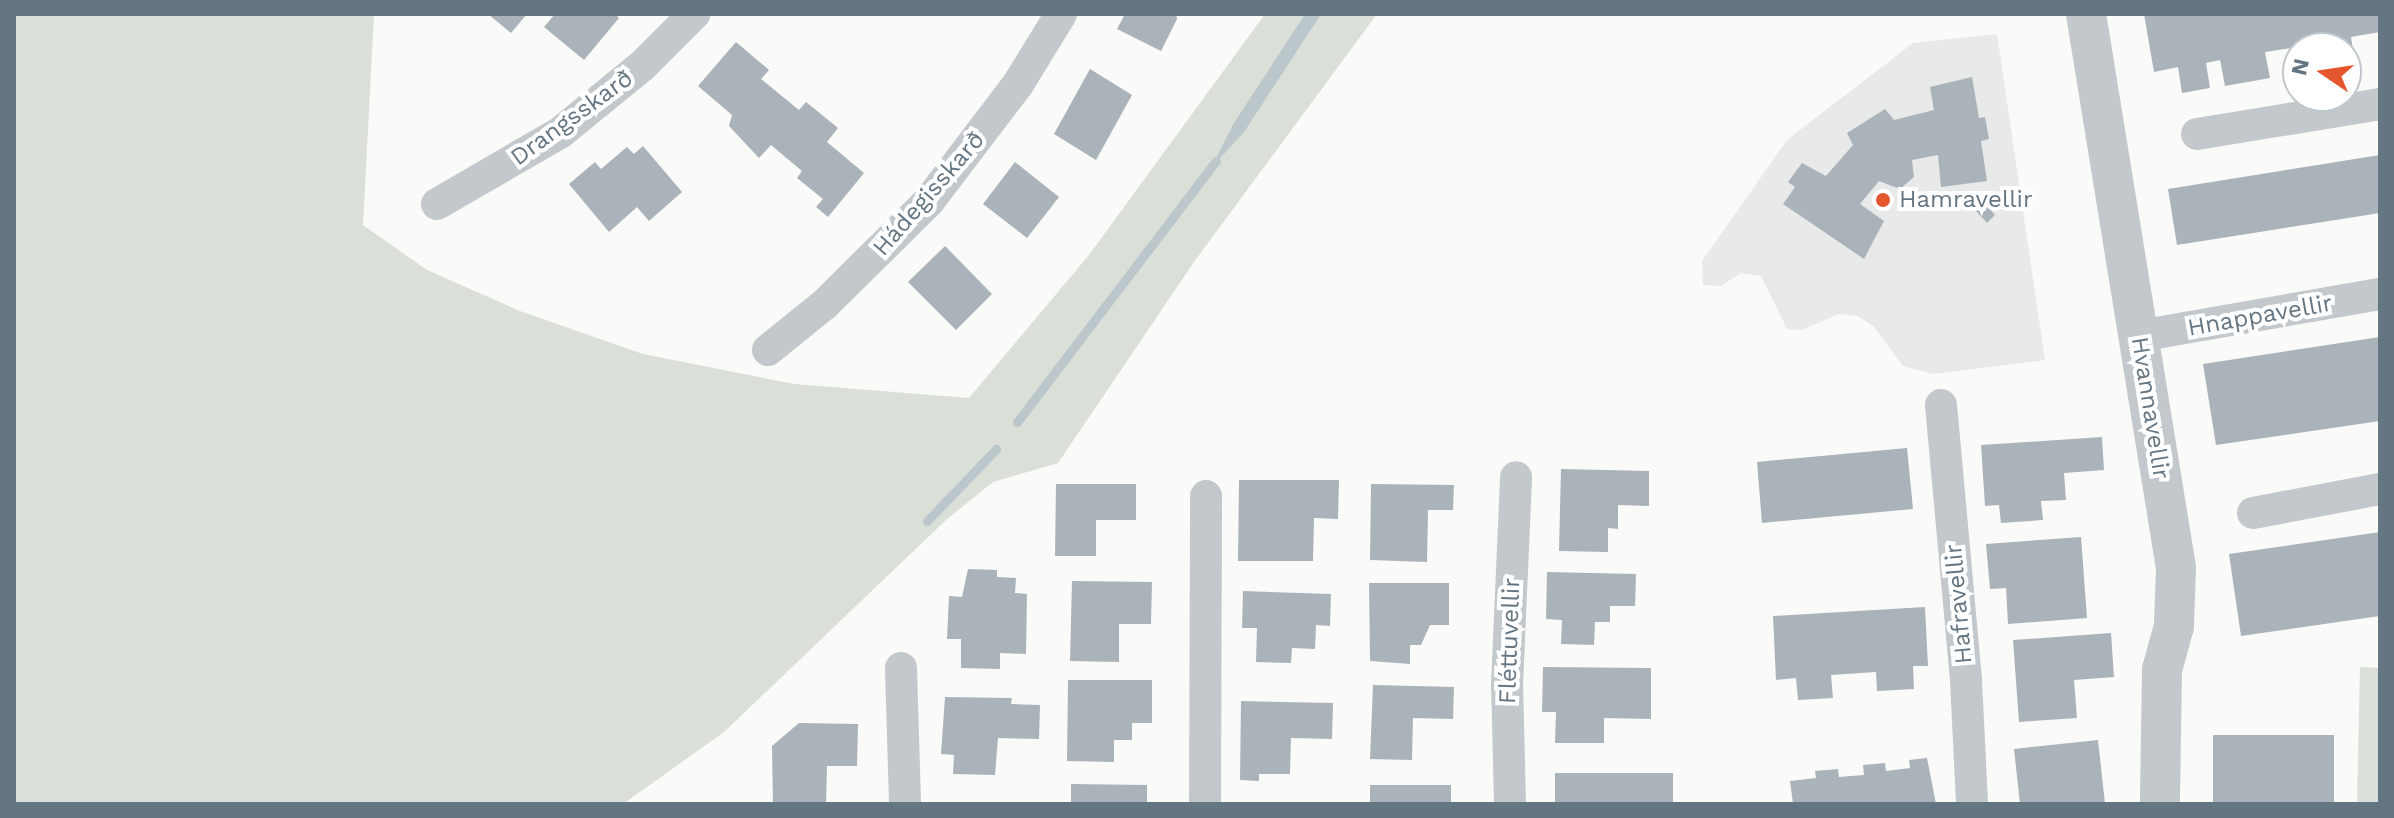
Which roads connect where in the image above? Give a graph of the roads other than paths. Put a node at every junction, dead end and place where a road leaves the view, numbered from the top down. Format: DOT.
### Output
graph roads {
  1 [pos="694,14"];
  2 [pos="1061,14"];
  3 [pos="2086,14"];
  4 [pos="2380,104"];
  5 [pos="2197,134"];
  6 [pos="437,204"];
  7 [pos="2380,294"];
  8 [pos="2139,336"];
  9 [pos="768,350"];
  10 [pos="1941,405"];
  11 [pos="1516,477"];
  12 [pos="2380,489"];
  13 [pos="1206,496"];
  14 [pos="2253,513"];
  15 [pos="901,668"];
  16 [pos="905,804"];
  17 [pos="1205,804"];
  18 [pos="1510,804"];
  19 [pos="1972,804"];
  20 [pos="2160,804"];
  1 -- 6 [label="street, Drangsskarð"];
  2 -- 9 [label="street, Hádegisskarð"];
  3 -- 8 [label="street, Hvannavellir"];
  4 -- 5 [label="street"];
  7 -- 8 [label="street, Hnappavellir"];
  8 -- 20 [label="street, Hvannavellir"];
  10 -- 19 [label="street, Hafravellir"];
  11 -- 18 [label="street, Fléttuvellir"];
  12 -- 14 [label="street"];
  13 -- 17 [label="street"];
  15 -- 16 [label="street"];
}
